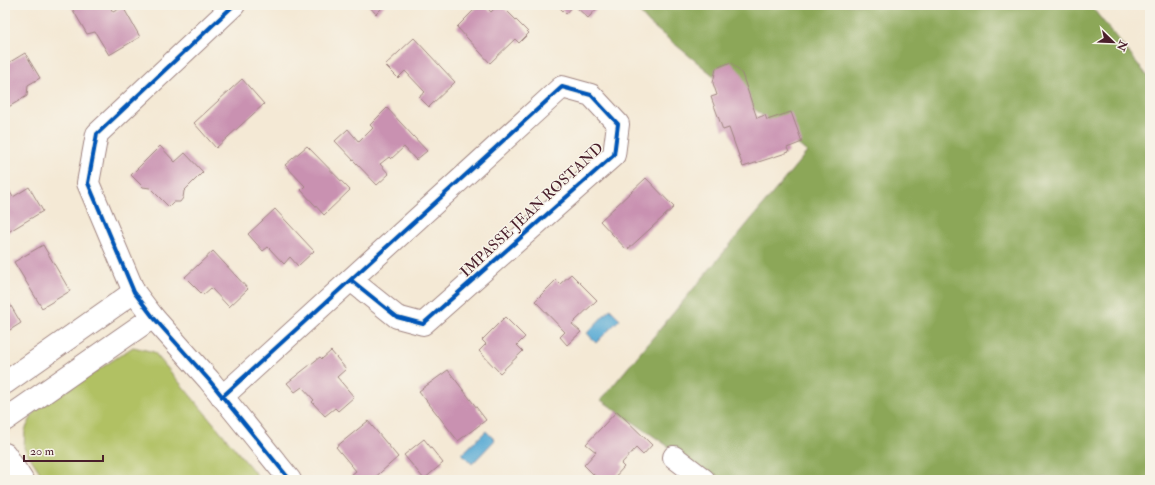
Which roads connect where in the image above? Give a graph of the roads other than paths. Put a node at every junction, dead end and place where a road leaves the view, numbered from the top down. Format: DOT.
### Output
graph roads {
  1 [pos="234,5"];
  2 [pos="351,280"];
  3 [pos="134,292"];
  4 [pos="153,317"];
  5 [pos="5,383"];
  6 [pos="222,397"];
  7 [pos="5,420"];
  8 [pos="5,454"];
  9 [pos="674,457"];
  10 [pos="22,480"];
  11 [pos="290,480"];
  12 [pos="704,480"];
  1 -- 3 [label="street"];
  2 -- 2 [label="street, IMPASSE JEAN ROSTAND"];
  2 -- 6 [label="street, IMPASSE JEAN ROSTAND"];
  3 -- 4 [label="street"];
  3 -- 5 [label="street"];
  4 -- 6 [label="street"];
  4 -- 7 [label="street"];
  6 -- 11 [label="street"];
  8 -- 10 [label="street"];
  9 -- 12 [label="street"];
}
